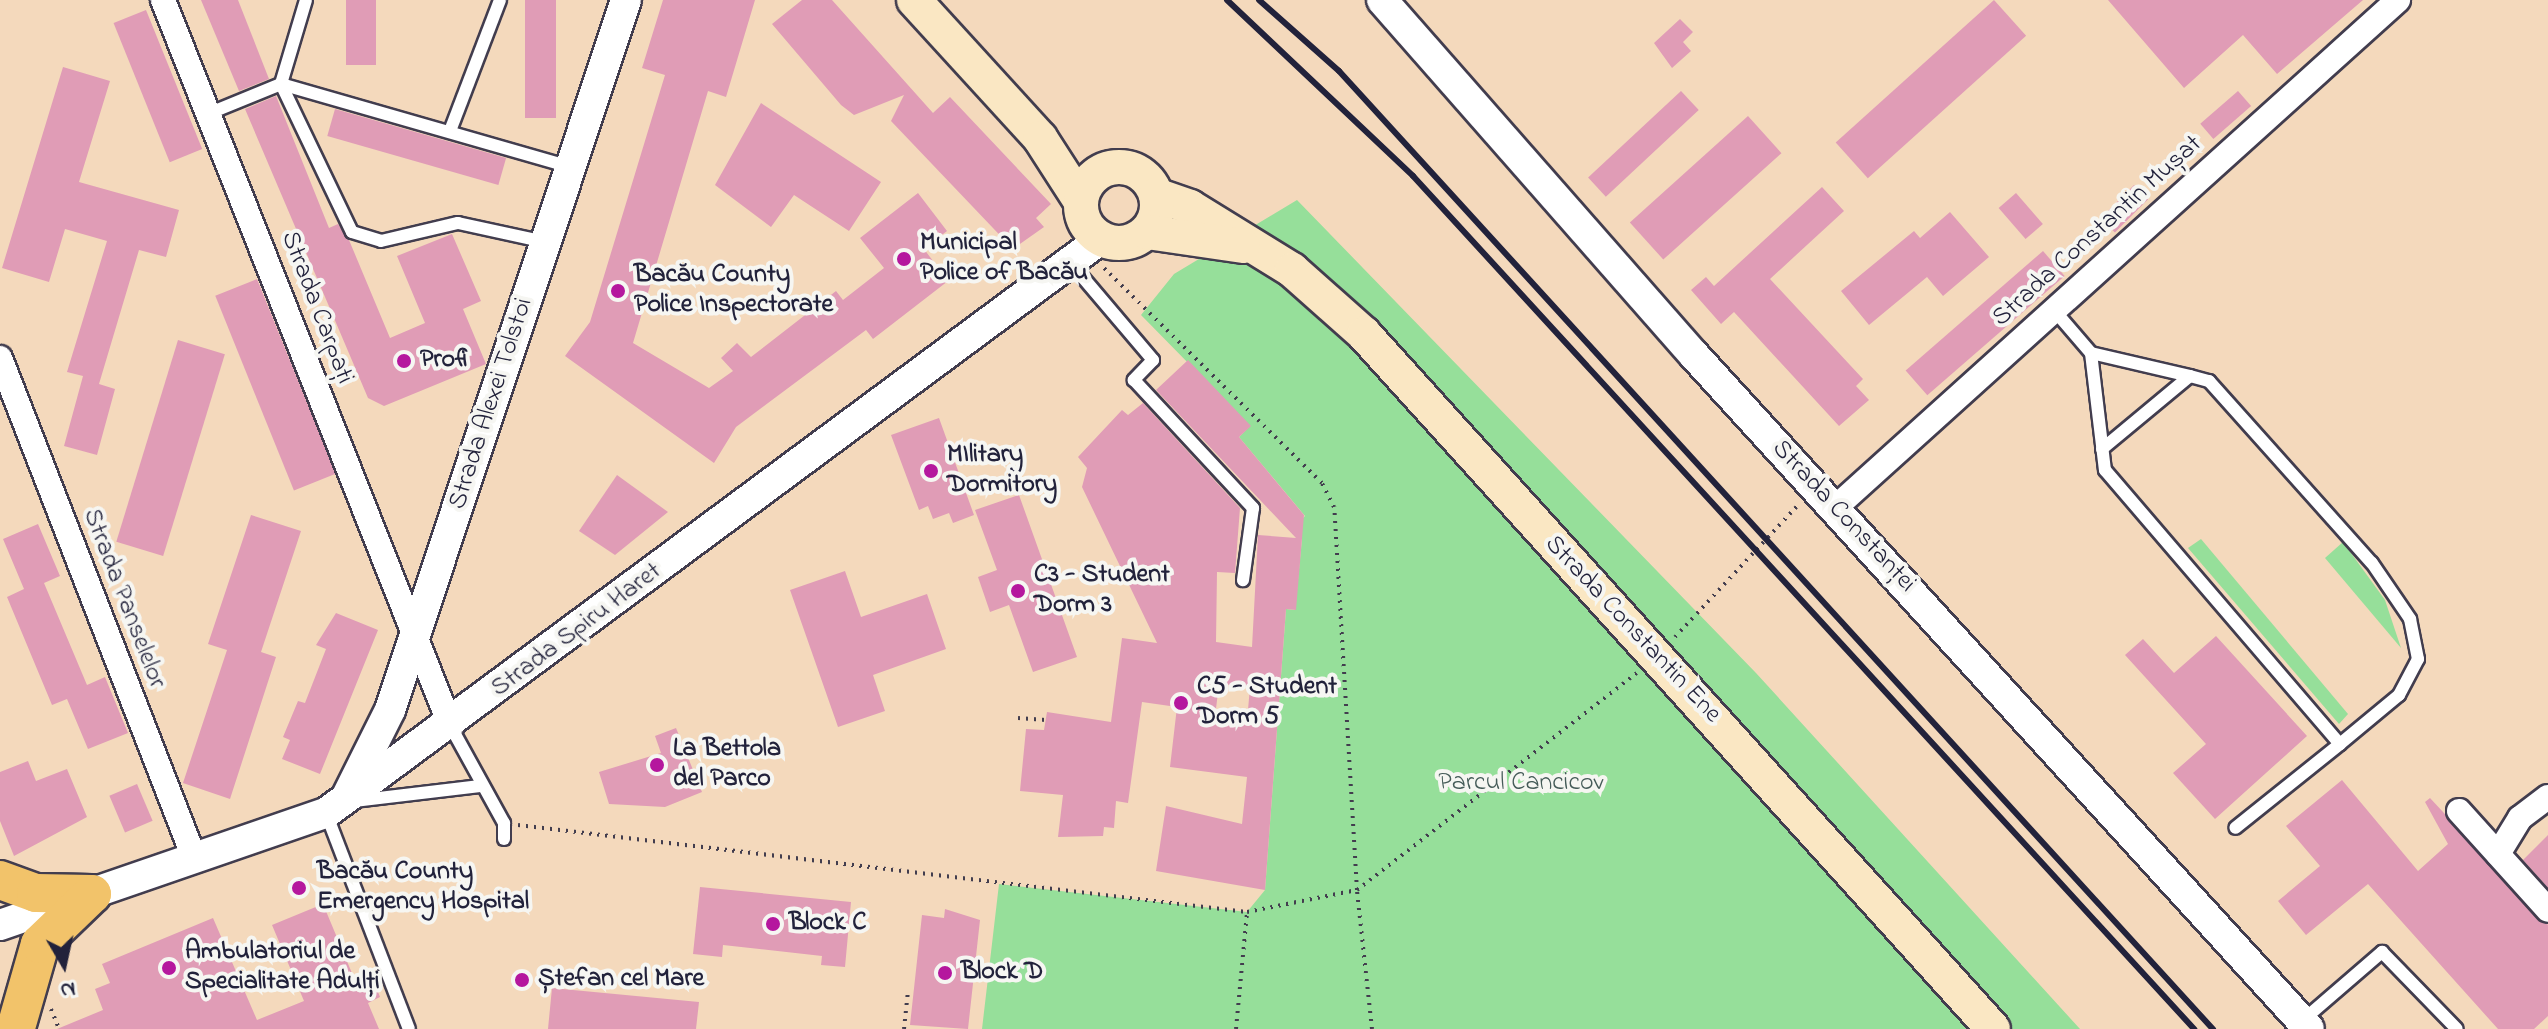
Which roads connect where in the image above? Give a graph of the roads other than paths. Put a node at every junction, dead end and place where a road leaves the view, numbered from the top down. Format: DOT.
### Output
graph roads {
  1 [pos="163,0"];
  2 [pos="306,0"];
  3 [pos="500,0"];
  4 [pos="626,0"];
  5 [pos="914,0"];
  6 [pos="1382,0"];
  7 [pos="2398,0"];
  8 [pos="281,84"];
  9 [pos="210,113"];
  10 [pos="450,131"];
  11 [pos="1040,138"];
  12 [pos="571,167"];
  13 [pos="1111,167"];
  14 [pos="1156,195"];
  15 [pos="1080,200"];
  16 [pos="1147,232"];
  17 [pos="546,242"];
  18 [pos="1083,248"];
  19 [pos="1255,249"];
  20 [pos="2054,310"];
  21 [pos="2091,353"];
  22 [pos="0,358"];
  23 [pos="2190,376"];
  24 [pos="2102,449"];
  25 [pos="1827,498"];
  26 [pos="1243,580"];
  27 [pos="414,637"];
  28 [pos="451,727"];
  29 [pos="2340,744"];
  30 [pos="480,786"];
  31 [pos="2548,797"];
  32 [pos="334,808"];
  33 [pos="2459,811"];
  34 [pos="2235,828"];
  35 [pos="504,839"];
  36 [pos="2498,854"];
  37 [pos="195,860"];
  38 [pos="0,880"];
  39 [pos="92,894"];
  40 [pos="2548,910"];
  41 [pos="0,925"];
  42 [pos="0,980"];
  43 [pos="12,1020"];
  44 [pos="2306,1025"];
  45 [pos="409,1029"];
  46 [pos="1993,1029"];
  47 [pos="2457,1029"];
  1 -- 9 [label="street, Strada Carpați"];
  2 -- 8 [label="lane"];
  3 -- 10 [label="lane"];
  4 -- 12 [label="street, Strada Alexei Tolstoi"];
  5 -- 11 [label="main road"];
  6 -- 25 [label="street, Strada Constanței"];
  7 -- 20 [label="street, Strada Constantin Mușat"];
  8 -- 9 [label="lane"];
  8 -- 10 [label="lane"];
  8 -- 17 [label="lane"];
  9 -- 27 [label="street, Strada Carpați"];
  10 -- 12 [label="lane"];
  11 -- 13 [label="main road"];
  11 -- 15 [label="main road"];
  12 -- 17 [label="street, Strada Alexei Tolstoi"];
  13 -- 14 [label="main road"];
  13 -- 15 [label="main road"];
  14 -- 16 [label="main road"];
  14 -- 19 [label="main road, Strada Constantin Ene"];
  15 -- 18 [label="main road"];
  16 -- 18 [label="main road"];
  16 -- 19 [label="main road, Strada Constantin Ene"];
  17 -- 27 [label="street, Strada Alexei Tolstoi"];
  18 -- 26 [label="lane"];
  18 -- 28 [label="street, Strada Spiru Haret"];
  19 -- 46 [label="main road, Strada Constantin Ene"];
  20 -- 21 [label="lane"];
  20 -- 25 [label="street, Strada Constantin Mușat"];
  21 -- 23 [label="lane"];
  21 -- 24 [label="lane"];
  22 -- 37 [label="street, Strada Panselelor"];
  23 -- 24 [label="lane"];
  23 -- 29 [label="lane"];
  24 -- 29 [label="lane"];
  25 -- 44 [label="street, Strada Constanței"];
  27 -- 28 [label="street, Strada Carpați"];
  27 -- 32 [label="street, Strada Alexei Tolstoi"];
  28 -- 30 [label="lane"];
  28 -- 32 [label="street, Strada Spiru Haret"];
  29 -- 34 [label="lane"];
  30 -- 32 [label="lane"];
  30 -- 35 [label="lane"];
  31 -- 36 [label="street"];
  32 -- 37 [label="street, Strada Spiru Haret"];
  32 -- 45 [label="lane"];
  33 -- 36 [label="street"];
  36 -- 40 [label="street"];
  37 -- 39 [label="street, Strada Spiru Haret"];
  38 -- 39 [label="main road"];
  39 -- 41 [label="street, Strada Spiru Haret"];
  39 -- 43 [label="main road"];
  42 -- 43 [label="main road"];
  44 -- 47 [label="lane"];
}
